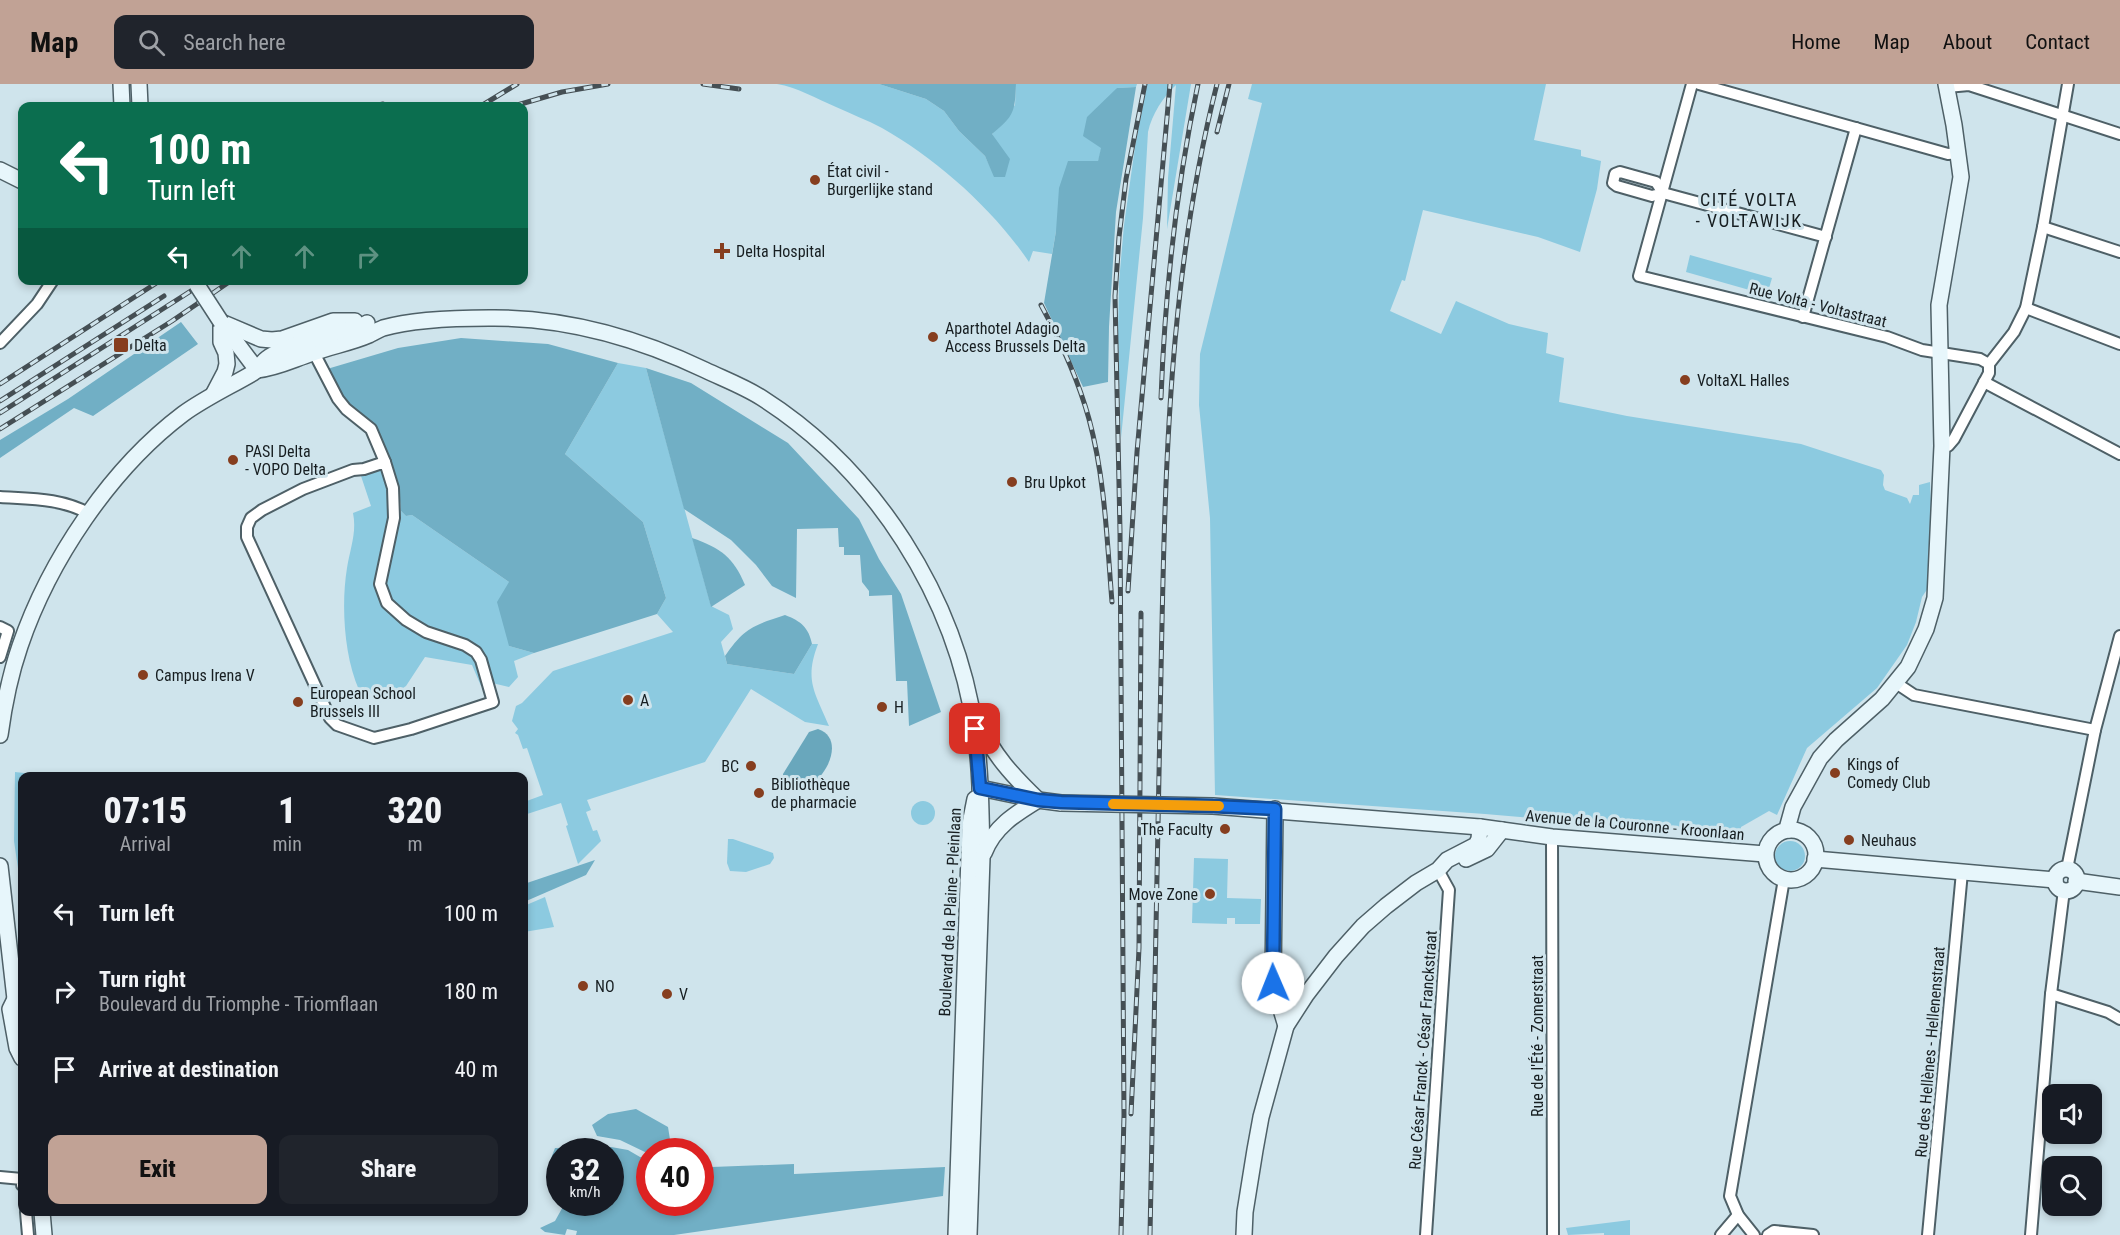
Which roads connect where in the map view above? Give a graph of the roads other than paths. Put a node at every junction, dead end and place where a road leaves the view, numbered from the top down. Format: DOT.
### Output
graph roads {
  1 [pos="121,84"];
  2 [pos="139,84"];
  3 [pos="1692,84"];
  4 [pos="1699,84"];
  5 [pos="2068,84"];
  6 [pos="1948,85"];
  7 [pos="123,102"];
  8 [pos="140,102"];
  9 [pos="2062,115"];
  10 [pos="1856,128"];
  11 [pos="2120,134"];
  12 [pos="1959,153"];
  13 [pos="0,170"];
  14 [pos="18,179"];
  15 [pos="1662,193"];
  16 [pos="2043,227"];
  17 [pos="1826,237"];
  18 [pos="2120,252"];
  19 [pos="50,285"];
  20 [pos="197,285"];
  21 [pos="2026,308"];
  22 [pos="1803,317"];
  23 [pos="221,322"];
  24 [pos="374,326"];
  25 [pos="0,343"];
  26 [pos="2120,344"];
  27 [pos="311,347"];
  28 [pos="1940,352"];
  29 [pos="1989,364"];
  30 [pos="257,370"];
  31 [pos="1984,382"];
  32 [pos="212,394"];
  33 [pos="1942,446"];
  34 [pos="2120,454"];
  35 [pos="385,462"];
  36 [pos="0,497"];
  37 [pos="90,514"];
  38 [pos="4,629"];
  39 [pos="2120,636"];
  40 [pos="0,657"];
  41 [pos="1896,683"];
  42 [pos="970,702"];
  43 [pos="2095,730"];
  44 [pos="0,735"];
  45 [pos="980,788"];
  46 [pos="1038,800"];
  47 [pos="1275,809"];
  48 [pos="1480,827"];
  49 [pos="1502,830"];
  50 [pos="1789,830"];
  51 [pos="1552,837"];
  52 [pos="1766,854"];
  53 [pos="982,858"];
  54 [pos="1815,859"];
  55 [pos="0,866"];
  56 [pos="1438,870"];
  57 [pos="1962,872"];
  58 [pos="1784,879"];
  59 [pos="2066,880"];
  60 [pos="2120,887"];
  61 [pos="2051,994"];
  62 [pos="15,999"];
  63 [pos="18,1003"];
  64 [pos="2120,1019"];
  65 [pos="1286,1026"];
  66 [pos="18,1050"];
  67 [pos="967,1104"];
  68 [pos="0,1177"];
  69 [pos="18,1179"];
  70 [pos="1738,1215"];
  71 [pos="26,1216"];
  72 [pos="42,1216"];
  73 [pos="28,1235"];
  74 [pos="44,1235"];
  75 [pos="956,1235"];
  76 [pos="969,1235"];
  77 [pos="1244,1235"];
  78 [pos="1426,1235"];
  79 [pos="1553,1235"];
  80 [pos="1721,1235"];
  81 [pos="1754,1235"];
  82 [pos="1768,1235"];
  83 [pos="1813,1235"];
  84 [pos="1928,1235"];
  85 [pos="2031,1235"];
  1 -- 7 [label="street"];
  2 -- 8 [label="street"];
  3 -- 15 [label="street"];
  4 -- 10 [label="street"];
  5 -- 9 [label="street"];
  6 -- 9 [label="street"];
  6 -- 12 [label="street"];
  9 -- 11 [label="street"];
  9 -- 16 [label="street"];
  10 -- 12 [label="street"];
  10 -- 17 [label="street"];
  12 -- 28 [label="street"];
  13 -- 14 [label="street"];
  15 -- 17 [label="street"];
  15 -- 22 [label="street, Rue Volta - Voltastraat"];
  16 -- 18 [label="street"];
  16 -- 21 [label="street"];
  17 -- 22 [label="street"];
  19 -- 25 [label="street"];
  20 -- 23 [label="street, bridge"];
  21 -- 26 [label="street"];
  21 -- 29 [label="street"];
  22 -- 28 [label="street, Rue Volta - Voltastraat"];
  23 -- 24 [label="street"];
  23 -- 30 [label="street"];
  23 -- 32 [label="street"];
  24 -- 27 [label="street"];
  24 -- 42 [label="street"];
  27 -- 30 [label="street"];
  27 -- 35 [label="street"];
  28 -- 29 [label="street, Rue Volta - Voltastraat"];
  28 -- 33 [label="street"];
  29 -- 31 [label="street"];
  30 -- 32 [label="street"];
  31 -- 33 [label="street"];
  31 -- 34 [label="street"];
  32 -- 37 [label="street"];
  33 -- 41 [label="street"];
  35 -- 35 [label="street"];
  36 -- 37 [label="street"];
  37 -- 44 [label="street"];
  38 -- 40 [label="street"];
  39 -- 43 [label="street"];
  41 -- 43 [label="street"];
  41 -- 50 [label="street"];
  42 -- 45 [label="street"];
  42 -- 46 [label="street"];
  43 -- 59 [label="street"];
  45 -- 46 [label="street"];
  45 -- 53 [label="street, Boulevard de la Plaine - Pleinlaan"];
  45 -- 67 [label="street, Boulevard de la Plaine - Pleinlaan"];
  46 -- 47 [label="street, bridge"];
  46 -- 53 [label="street"];
  47 -- 48 [label="street"];
  47 -- 65 [label="street"];
  48 -- 49 [label="street, Avenue de la Couronne - Kroonlaan"];
  48 -- 56 [label="street, Avenue de la Couronne - Kroonlaan"];
  49 -- 51 [label="street, Avenue de la Couronne - Kroonlaan"];
  49 -- 56 [label="street, Avenue de la Couronne - Kroonlaan"];
  50 -- 52 [label="street, Avenue de la Couronne - Kroonlaan"];
  50 -- 54 [label="street"];
  51 -- 52 [label="street, Avenue de la Couronne - Kroonlaan"];
  51 -- 79 [label="street, Rue de l'Été - Zomerstraat"];
  52 -- 58 [label="street, Avenue de la Couronne - Kroonlaan"];
  53 -- 67 [label="street, Boulevard de la Plaine - Pleinlaan"];
  54 -- 57 [label="street"];
  54 -- 58 [label="street"];
  55 -- 62 [label="street"];
  56 -- 65 [label="street, Avenue de la Couronne - Kroonlaan"];
  56 -- 78 [label="street, Rue César Franck - César Franckstraat"];
  57 -- 59 [label="street"];
  57 -- 84 [label="street, Rue des Hellènes - Hellenenstraat"];
  58 -- 70 [label="street"];
  59 -- 60 [label="street"];
  59 -- 61 [label="street"];
  61 -- 64 [label="street"];
  61 -- 85 [label="street"];
  62 -- 63 [label="street"];
  62 -- 66 [label="street"];
  65 -- 77 [label="street, Avenue de la Couronne - Kroonlaan"];
  67 -- 75 [label="street, Boulevard de la Plaine - Pleinlaan"];
  67 -- 76 [label="street, Boulevard de la Plaine - Pleinlaan"];
  68 -- 69 [label="street"];
  70 -- 80 [label="street"];
  70 -- 81 [label="street"];
  71 -- 73 [label="street"];
  72 -- 74 [label="street"];
  82 -- 83 [label="street"];
}
